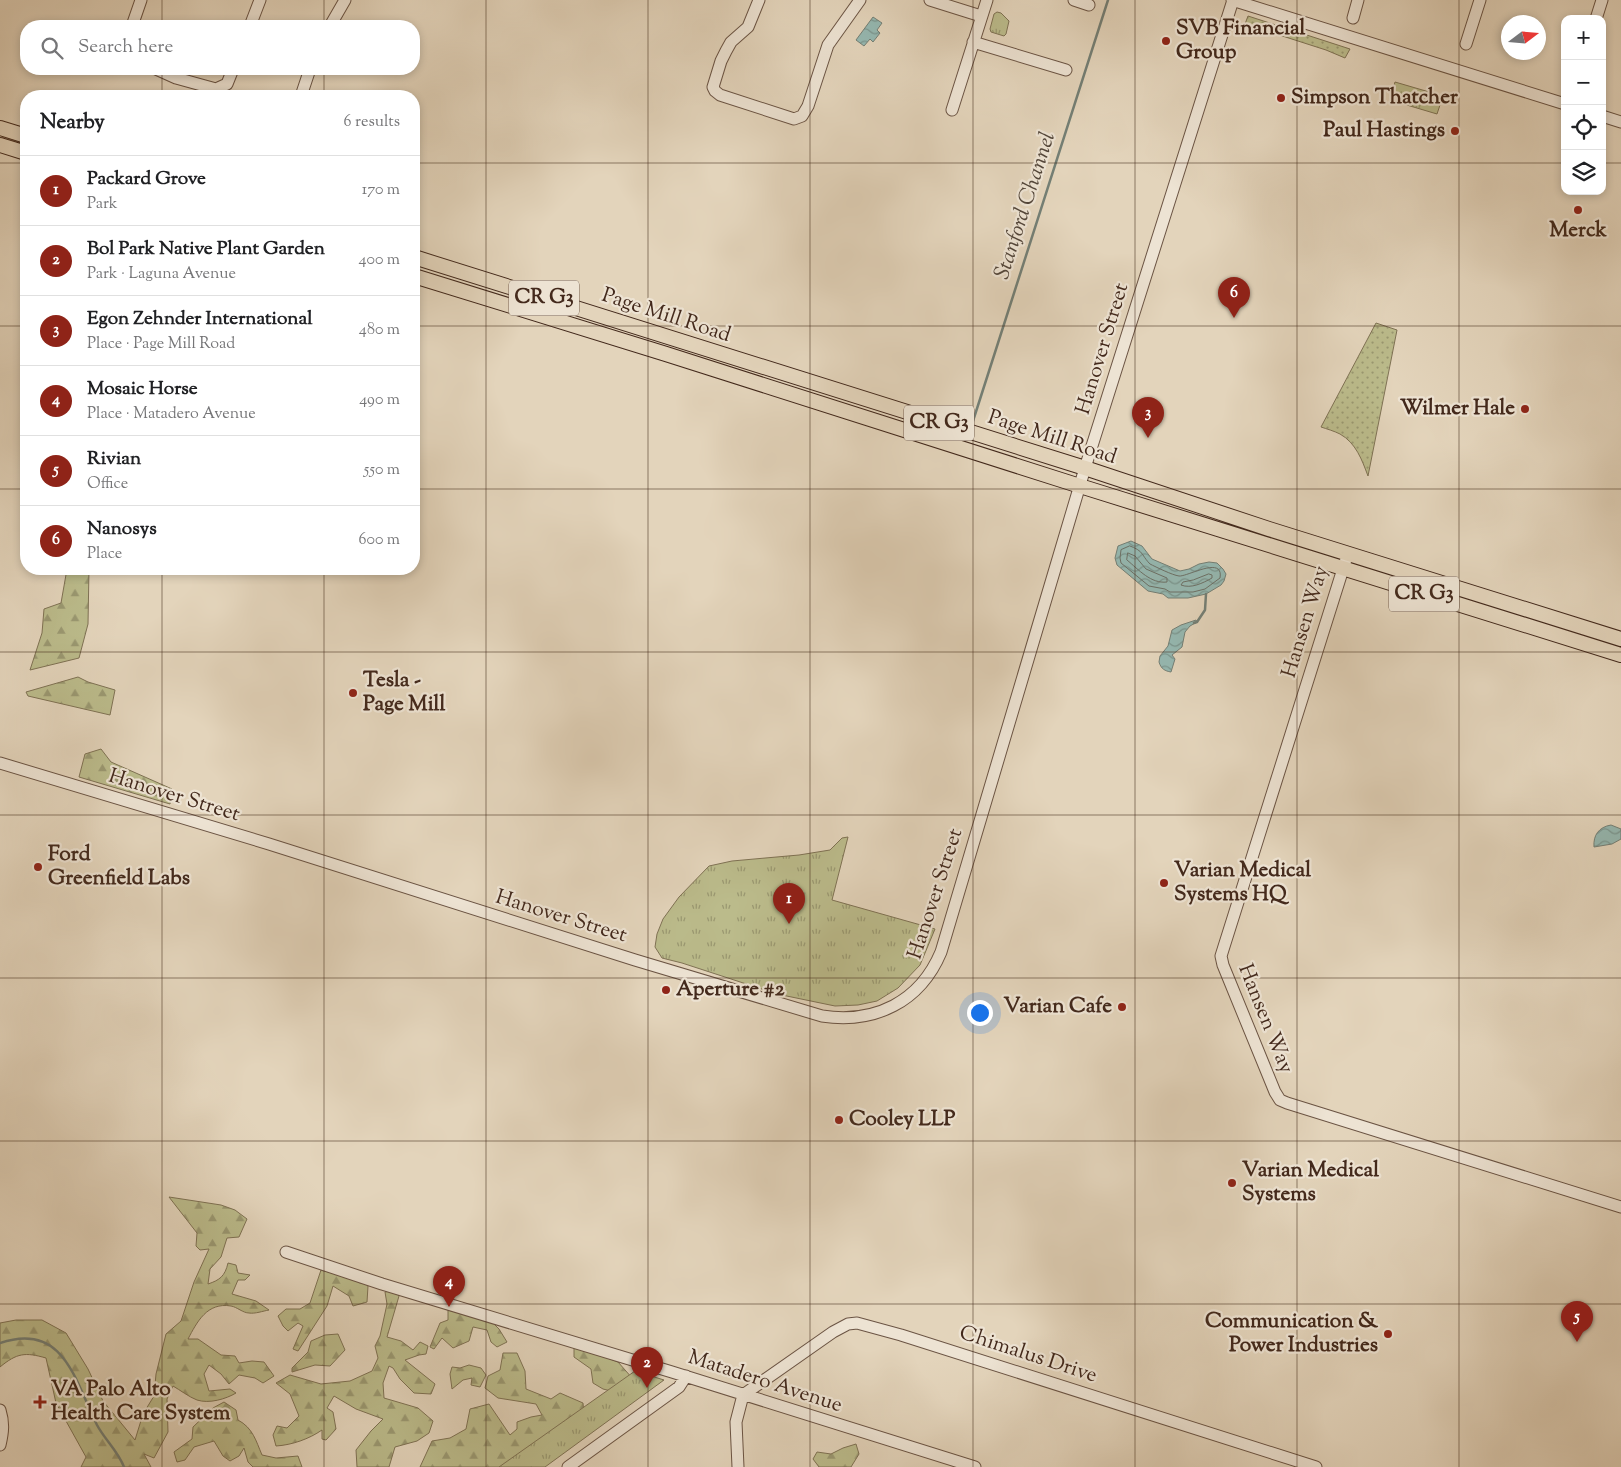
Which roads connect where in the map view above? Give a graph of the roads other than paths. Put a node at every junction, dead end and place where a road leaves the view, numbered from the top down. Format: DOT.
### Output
graph roads {
  1 [pos="141,0"];
  2 [pos="260,0"];
  3 [pos="345,0"];
  4 [pos="758,0"];
  5 [pos="860,0"];
  6 [pos="930,0"];
  7 [pos="986,0"];
  8 [pos="1074,0"];
  9 [pos="1232,0"];
  10 [pos="1358,0"];
  11 [pos="1480,0"];
  12 [pos="1602,0"];
  13 [pos="1089,5"];
  14 [pos="1597,15"];
  15 [pos="982,16"];
  16 [pos="1353,18"];
  17 [pos="134,20"];
  18 [pos="252,20"];
  19 [pos="333,20"];
  20 [pos="973,42"];
  21 [pos="1466,44"];
  22 [pos="1066,70"];
  23 [pos="169,75"];
  24 [pos="231,75"];
  25 [pos="308,75"];
  26 [pos="303,90"];
  27 [pos="1561,103"];
  28 [pos="952,110"];
  29 [pos="1606,117"];
  30 [pos="1621,122"];
  31 [pos="0,128"];
  32 [pos="20,134"];
  33 [pos="0,145"];
  34 [pos="20,151"];
  35 [pos="420,259"];
  36 [pos="420,278"];
  37 [pos="674,339"];
  38 [pos="651,350"];
  39 [pos="1085,468"];
  40 [pos="1080,486"];
  41 [pos="1348,553"];
  42 [pos="1343,568"];
  43 [pos="1621,638"];
  44 [pos="1621,656"];
  45 [pos="0,763"];
  46 [pos="1621,1207"];
  47 [pos="286,1252"];
  48 [pos="686,1376"];
  49 [pos="743,1395"];
  50 [pos="0,1410"];
  51 [pos="0,1444"];
  52 [pos="971,1466"];
  53 [pos="568,1467"];
  54 [pos="738,1467"];
  55 [pos="1316,1467"];
  1 -- 17 [label="street"];
  2 -- 18 [label="street"];
  3 -- 19 [label="street"];
  4 -- 5 [label="street"];
  6 -- 15 [label="street"];
  7 -- 15 [label="street"];
  8 -- 13 [label="street"];
  9 -- 27 [label="street"];
  9 -- 39 [label="street, Hanover Street"];
  10 -- 16 [label="street"];
  11 -- 21 [label="street"];
  12 -- 14 [label="street"];
  15 -- 20 [label="street"];
  20 -- 22 [label="street"];
  20 -- 28 [label="street"];
  23 -- 24 [label="street"];
  25 -- 26 [label="street"];
  29 -- 30 [label="street"];
  31 -- 32 [label="main road"];
  33 -- 34 [label="main road"];
  35 -- 37 [label="main road, Page Mill Road / CR G3"];
  36 -- 38 [label="main road, Page Mill Road / CR G3"];
  37 -- 38 [label="main road"];
  37 -- 39 [label="main road, Page Mill Road / CR G3"];
  38 -- 40 [label="main road, Page Mill Road / CR G3"];
  39 -- 40 [label="street, Hanover Street"];
  39 -- 41 [label="main road, Page Mill Road / CR G3"];
  40 -- 42 [label="main road, Page Mill Road / CR G3"];
  40 -- 45 [label="street, Hanover Street"];
  41 -- 42 [label="street, Hansen Way"];
  41 -- 43 [label="main road, Page Mill Road / CR G3"];
  42 -- 44 [label="main road, Page Mill Road / CR G3"];
  42 -- 46 [label="street, Hansen Way"];
  47 -- 48 [label="street, Matadero Avenue"];
  48 -- 49 [label="street, Matadero Avenue"];
  48 -- 53 [label="street"];
  49 -- 52 [label="street, Matadero Avenue"];
  49 -- 54 [label="street"];
  49 -- 55 [label="street, Chimalus Drive"];
  50 -- 51 [label="street"];
}
